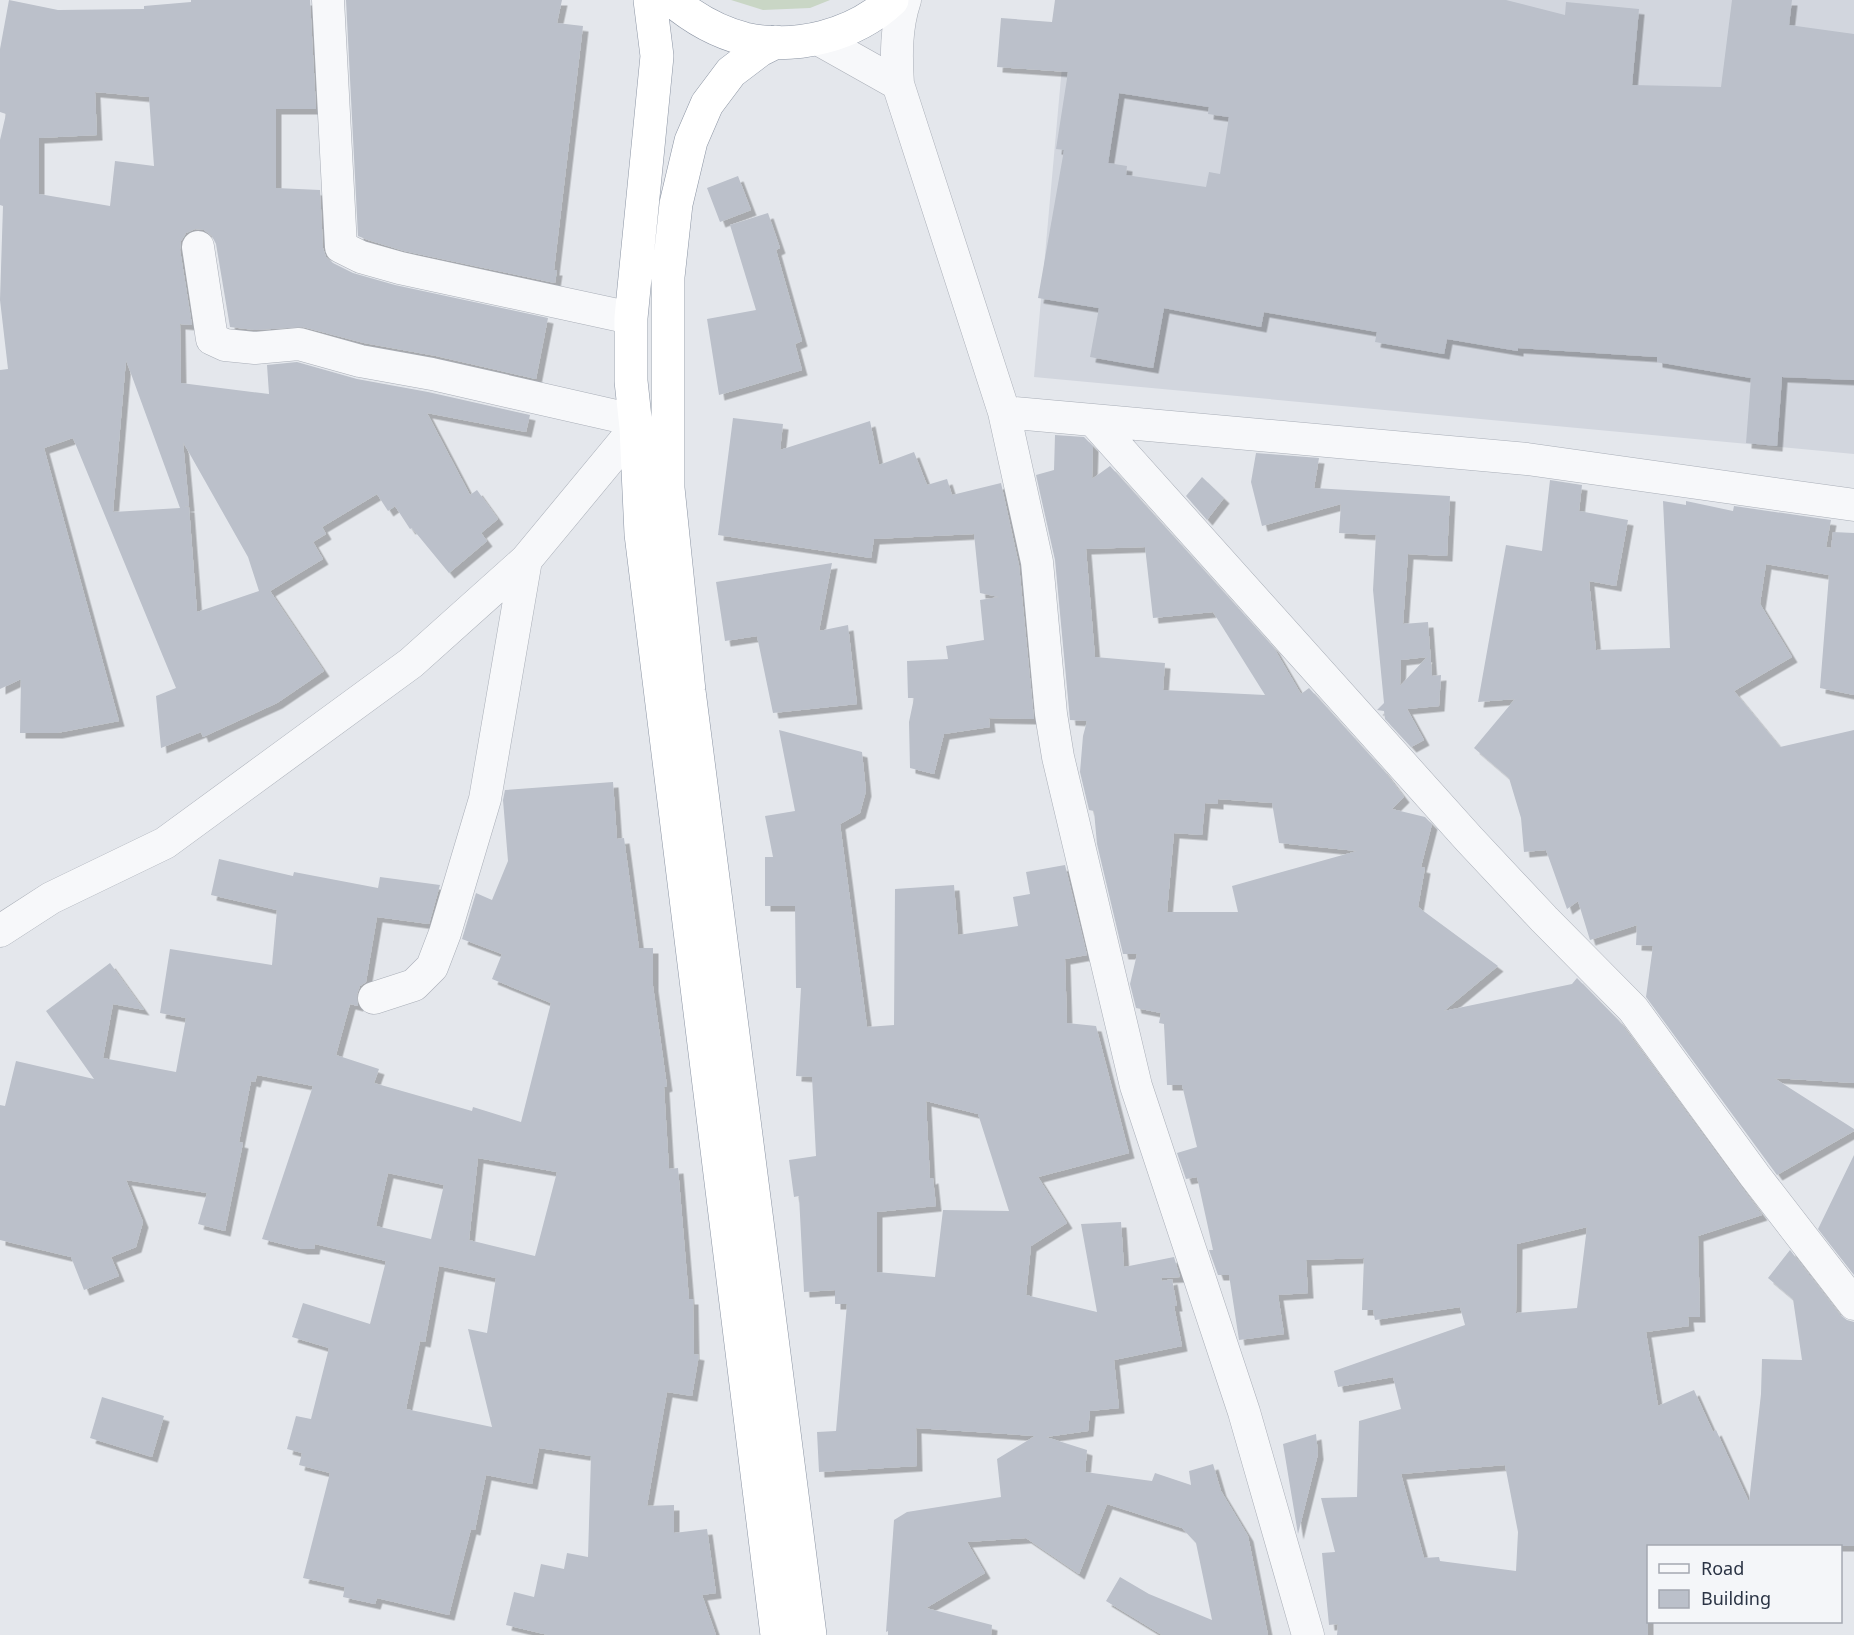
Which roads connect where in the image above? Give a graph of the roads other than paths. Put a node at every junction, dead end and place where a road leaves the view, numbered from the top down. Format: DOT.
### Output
graph roads {
  1 [pos="328,0"];
  2 [pos="650,0"];
  3 [pos="672,0"];
  4 [pos="892,0"];
  5 [pos="904,0"];
  6 [pos="818,39"];
  7 [pos="776,42"];
  8 [pos="898,84"];
  9 [pos="198,247"];
  10 [pos="631,318"];
  11 [pos="1004,412"];
  12 [pos="1094,421"];
  13 [pos="635,424"];
  14 [pos="1854,505"];
  15 [pos="526,560"];
  16 [pos="0,931"];
  17 [pos="374,998"];
  18 [pos="1854,1304"];
  19 [pos="777,1635"];
  20 [pos="810,1635"];
  21 [pos="1308,1635"];
  1 -- 10 [label="street"];
  2 -- 10 [label="highway"];
  3 -- 7 [label="highway"];
  4 -- 6 [label="highway"];
  5 -- 8 [label="street"];
  6 -- 7 [label="highway"];
  6 -- 8 [label="street"];
  7 -- 20 [label="highway"];
  8 -- 11 [label="street"];
  9 -- 13 [label="street"];
  10 -- 13 [label="highway"];
  11 -- 12 [label="street"];
  11 -- 21 [label="street"];
  12 -- 14 [label="street"];
  12 -- 18 [label="street"];
  13 -- 15 [label="street"];
  13 -- 19 [label="highway"];
  15 -- 16 [label="street"];
  15 -- 17 [label="street"];
}
